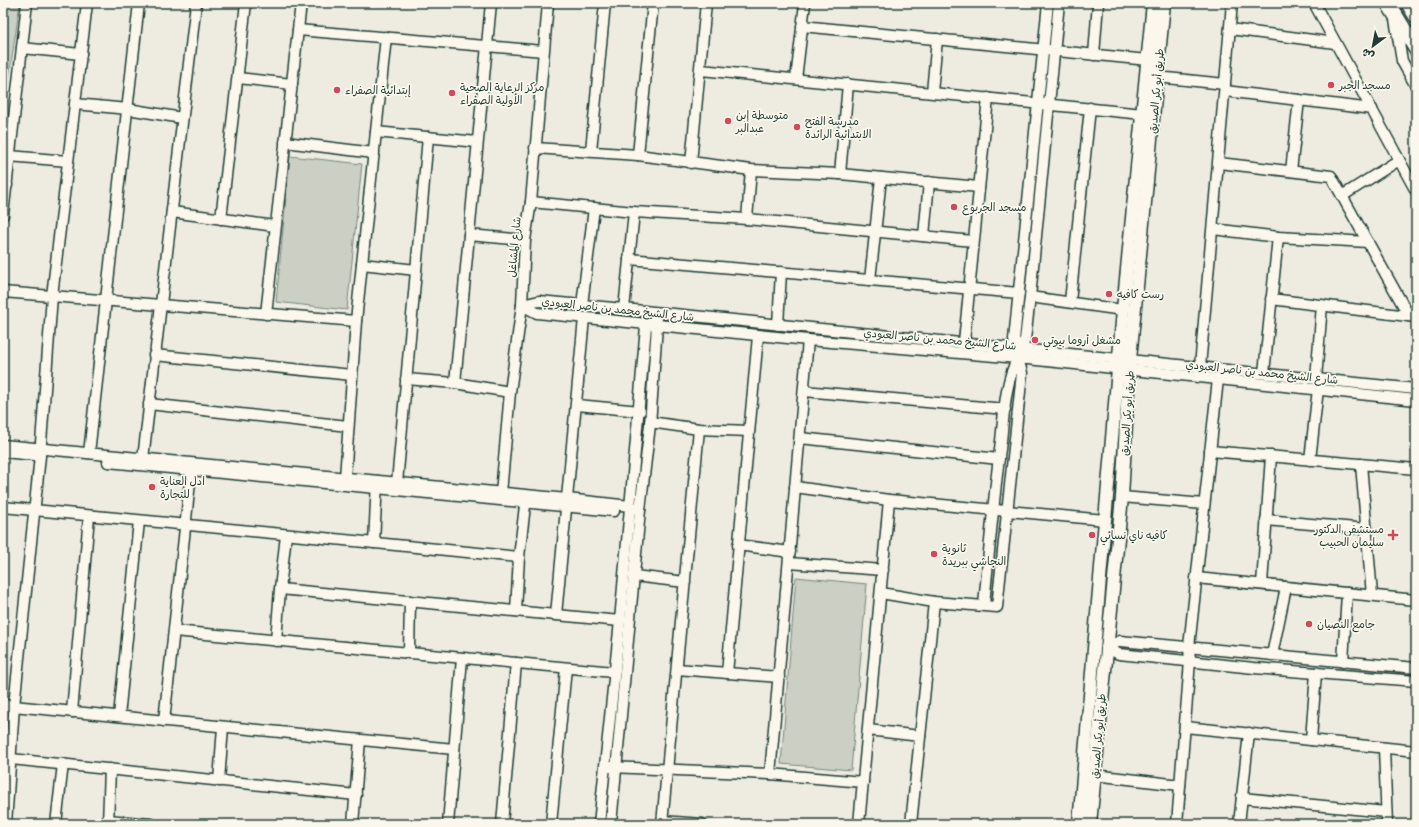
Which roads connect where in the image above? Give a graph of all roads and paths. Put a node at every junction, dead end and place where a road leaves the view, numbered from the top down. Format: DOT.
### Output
graph roads {
  1 [pos="27,3"];
  2 [pos="87,3"];
  3 [pos="139,3"];
  4 [pos="196,3"];
  5 [pos="246,3"];
  6 [pos="301,3"];
  7 [pos="491,3"];
  8 [pos="548,3"];
  9 [pos="605,3"];
  10 [pos="653,3"];
  11 [pos="706,3"];
  12 [pos="805,3"];
  13 [pos="1048,3"];
  14 [pos="1059,3"];
  15 [pos="1098,3"];
  16 [pos="1153,3"];
  17 [pos="1164,3"];
  18 [pos="1232,3"];
  19 [pos="1314,3"];
  20 [pos="1391,7"];
  21 [pos="802,26"];
  22 [pos="1230,29"];
  23 [pos="298,30"];
  24 [pos="386,37"];
  25 [pos="936,39"];
  26 [pos="1335,43"];
  27 [pos="486,45"];
  28 [pos="22,48"];
  29 [pos="1416,49"];
  30 [pos="1043,50"];
  31 [pos="543,51"];
  32 [pos="1053,52"];
  33 [pos="81,54"];
  34 [pos="1094,55"];
  35 [pos="1148,60"];
  36 [pos="700,70"];
  37 [pos="238,78"];
  38 [pos="1157,78"];
  39 [pos="796,79"];
  40 [pos="292,84"];
  41 [pos="848,84"];
  42 [pos="1416,86"];
  43 [pos="1225,88"];
  44 [pos="932,92"];
  45 [pos="988,98"];
  46 [pos="1299,100"];
  47 [pos="1038,102"];
  48 [pos="75,104"];
  49 [pos="1048,104"];
  50 [pos="1090,108"];
  51 [pos="128,109"];
  52 [pos="1372,109"];
  53 [pos="1144,114"];
  54 [pos="182,118"];
  55 [pos="376,132"];
  56 [pos="428,137"];
  57 [pos="285,142"];
  58 [pos="477,142"];
  59 [pos="535,148"];
  60 [pos="591,151"];
  61 [pos="374,153"];
  62 [pos="638,155"];
  63 [pos="9,156"];
  64 [pos="1399,160"];
  65 [pos="68,161"];
  66 [pos="691,163"];
  67 [pos="1219,163"];
  68 [pos="751,170"];
  69 [pos="1291,171"];
  70 [pos="840,174"];
  71 [pos="881,178"];
  72 [pos="5,182"];
  73 [pos="929,182"];
  74 [pos="979,187"];
  75 [pos="1416,191"];
  76 [pos="1342,196"];
  77 [pos="531,202"];
  78 [pos="594,208"];
  79 [pos="172,212"];
  80 [pos="634,212"];
  81 [pos="3,215"];
  82 [pos="221,218"];
  83 [pos="747,219"];
  84 [pos="276,226"];
  85 [pos="1213,229"];
  86 [pos="874,231"];
  87 [pos="468,235"];
  88 [pos="924,236"];
  89 [pos="1278,237"];
  90 [pos="525,240"];
  91 [pos="973,241"];
  92 [pos="1368,242"];
  93 [pos="629,259"];
  94 [pos="362,264"];
  95 [pos="416,270"];
  96 [pos="781,272"];
  97 [pos="870,280"];
  98 [pos="968,289"];
  99 [pos="3,292"];
  100 [pos="1018,293"];
  101 [pos="52,296"];
  102 [pos="1030,297"];
  103 [pos="1271,299"];
  104 [pos="107,300"];
  105 [pos="1070,302"];
  106 [pos="160,305"];
  107 [pos="522,305"];
  108 [pos="582,305"];
  109 [pos="1322,305"];
  110 [pos="624,308"];
  111 [pos="1123,310"];
  112 [pos="653,312"];
  113 [pos="266,314"];
  114 [pos="1412,316"];
  115 [pos="584,318"];
  116 [pos="356,321"];
  117 [pos="657,325"];
  118 [pos="778,325"];
  119 [pos="646,326"];
  120 [pos="758,336"];
  121 [pos="808,340"];
  122 [pos="964,342"];
  123 [pos="1019,353"];
  124 [pos="154,355"];
  125 [pos="1125,364"];
  126 [pos="1200,367"];
  127 [pos="1264,373"];
  128 [pos="352,375"];
  129 [pos="1218,379"];
  130 [pos="1316,379"];
  131 [pos="406,380"];
  132 [pos="455,383"];
  133 [pos="1318,389"];
  134 [pos="1416,389"];
  135 [pos="804,391"];
  136 [pos="510,392"];
  137 [pos="1416,400"];
  138 [pos="149,404"];
  139 [pos="577,405"];
  140 [pos="1005,409"];
  141 [pos="640,411"];
  142 [pos="650,422"];
  143 [pos="348,426"];
  144 [pos="699,429"];
  145 [pos="749,431"];
  146 [pos="800,438"];
  147 [pos="3,445"];
  148 [pos="1210,451"];
  149 [pos="3,452"];
  150 [pos="40,452"];
  151 [pos="89,453"];
  152 [pos="1271,456"];
  153 [pos="143,458"];
  154 [pos="999,459"];
  155 [pos="1310,460"];
  156 [pos="1361,464"];
  157 [pos="192,467"];
  158 [pos="1416,469"];
  159 [pos="345,478"];
  160 [pos="397,483"];
  161 [pos="377,485"];
  162 [pos="795,488"];
  163 [pos="501,493"];
  164 [pos="1122,497"];
  165 [pos="526,499"];
  166 [pos="890,500"];
  167 [pos="567,503"];
  168 [pos="1204,504"];
  169 [pos="3,508"];
  170 [pos="630,509"];
  171 [pos="993,509"];
  172 [pos="34,510"];
  173 [pos="640,510"];
  174 [pos="1008,511"];
  175 [pos="89,516"];
  176 [pos="1105,520"];
  177 [pos="1266,520"];
  178 [pos="139,521"];
  179 [pos="185,525"];
  180 [pos="1367,529"];
  181 [pos="286,535"];
  182 [pos="374,543"];
  183 [pos="738,545"];
  184 [pos="790,552"];
  185 [pos="519,557"];
  186 [pos="789,563"];
  187 [pos="883,570"];
  188 [pos="634,576"];
  189 [pos="1196,578"];
  190 [pos="685,582"];
  191 [pos="1262,584"];
  192 [pos="1286,587"];
  193 [pos="280,589"];
  194 [pos="881,593"];
  195 [pos="1348,593"];
  196 [pos="1372,595"];
  197 [pos="1416,600"];
  198 [pos="410,601"];
  199 [pos="934,602"];
  200 [pos="984,604"];
  201 [pos="516,611"];
  202 [pos="556,615"];
  203 [pos="620,621"];
  204 [pos="174,631"];
  205 [pos="276,641"];
  206 [pos="1189,647"];
  207 [pos="1106,648"];
  208 [pos="409,653"];
  209 [pos="1272,655"];
  210 [pos="462,658"];
  211 [pos="1190,661"];
  212 [pos="1342,662"];
  213 [pos="516,663"];
  214 [pos="566,668"];
  215 [pos="1416,668"];
  216 [pos="677,669"];
  217 [pos="614,672"];
  218 [pos="727,673"];
  219 [pos="1316,673"];
  220 [pos="778,676"];
  221 [pos="1416,681"];
  222 [pos="3,705"];
  223 [pos="14,706"];
  224 [pos="72,712"];
  225 [pos="119,716"];
  226 [pos="164,721"];
  227 [pos="223,726"];
  228 [pos="1185,726"];
  229 [pos="868,730"];
  230 [pos="1249,733"];
  231 [pos="920,736"];
  232 [pos="360,740"];
  233 [pos="1311,740"];
  234 [pos="1384,748"];
  235 [pos="454,749"];
  236 [pos="1416,751"];
  237 [pos="11,759"];
  238 [pos="63,764"];
  239 [pos="616,766"];
  240 [pos="604,767"];
  241 [pos="110,769"];
  242 [pos="667,770"];
  243 [pos="770,774"];
  244 [pos="1094,775"];
  245 [pos="218,781"];
  246 [pos="863,782"];
  247 [pos="1180,785"];
  248 [pos="6,787"];
  249 [pos="356,795"];
  250 [pos="1242,798"];
  251 [pos="1386,812"];
  252 [pos="108,822"];
  253 [pos="662,822"];
  254 [pos="6,824"];
  255 [pos="56,824"];
  256 [pos="151,824"];
  257 [pos="353,824"];
  258 [pos="448,824"];
  259 [pos="502,824"];
  260 [pos="551,824"];
  261 [pos="598,824"];
  262 [pos="611,824"];
  263 [pos="702,824"];
  264 [pos="859,824"];
  265 [pos="911,824"];
  266 [pos="1079,824"];
  267 [pos="1090,824"];
  268 [pos="1177,824"];
  269 [pos="1239,824"];
  270 [pos="1387,824"];
  1 -- 28 [label="street"];
  2 -- 33 [label="street"];
  3 -- 51 [label="street"];
  4 -- 54 [label="street"];
  5 -- 37 [label="street"];
  6 -- 23 [label="street"];
  7 -- 27 [label="street"];
  8 -- 31 [label="street, شارع المشاغل"];
  9 -- 60 [label="street"];
  10 -- 62 [label="street"];
  11 -- 36 [label="street"];
  12 -- 21 [label="street"];
  13 -- 30 [label="street"];
  14 -- 32 [label="street"];
  15 -- 34 [label="street"];
  16 -- 35 [label="main road, طريق أبو بكر الصديق"];
  17 -- 38 [label="main road, طريق أبو بكر الصديق"];
  18 -- 22 [label="street"];
  19 -- 26 [label="street"];
  20 -- 29 [label="highway"];
  20 -- 42 [label="street"];
  21 -- 25 [label="street"];
  21 -- 39 [label="street"];
  22 -- 26 [label="street"];
  22 -- 43 [label="street"];
  23 -- 24 [label="street"];
  23 -- 40 [label="street"];
  24 -- 27 [label="street"];
  24 -- 55 [label="street"];
  25 -- 30 [label="street"];
  25 -- 44 [label="street"];
  26 -- 52 [label="street"];
  27 -- 31 [label="street"];
  27 -- 58 [label="street"];
  28 -- 33 [label="street"];
  28 -- 63 [label="street"];
  30 -- 32 [label="street"];
  30 -- 47 [label="street"];
  31 -- 59 [label="street, شارع المشاغل"];
  32 -- 34 [label="street"];
  32 -- 49 [label="street"];
  33 -- 48 [label="street"];
  34 -- 35 [label="street"];
  35 -- 53 [label="main road, طريق أبو بكر الصديق"];
  36 -- 39 [label="street"];
  36 -- 66 [label="street"];
  37 -- 40 [label="street"];
  37 -- 82 [label="street"];
  38 -- 43 [label="street"];
  38 -- 125 [label="main road, طريق أبو بكر الصديق"];
  39 -- 41 [label="street"];
  40 -- 57 [label="street"];
  41 -- 44 [label="street"];
  41 -- 70 [label="street"];
  43 -- 46 [label="street"];
  43 -- 67 [label="street"];
  44 -- 45 [label="street"];
  45 -- 47 [label="street"];
  45 -- 74 [label="street"];
  46 -- 52 [label="street"];
  46 -- 69 [label="street"];
  47 -- 49 [label="street"];
  47 -- 100 [label="street"];
  48 -- 51 [label="street"];
  48 -- 65 [label="street"];
  49 -- 50 [label="street"];
  49 -- 102 [label="street"];
  50 -- 53 [label="street"];
  50 -- 105 [label="street"];
  51 -- 54 [label="street"];
  51 -- 104 [label="street"];
  52 -- 64 [label="street"];
  53 -- 111 [label="main road, طريق أبو بكر الصديق"];
  54 -- 79 [label="street"];
  55 -- 56 [label="street"];
  55 -- 61 [label="street"];
  56 -- 58 [label="street"];
  56 -- 95 [label="street"];
  57 -- 61 [label="street"];
  57 -- 84 [label="street"];
  58 -- 87 [label="street"];
  59 -- 60 [label="street"];
  59 -- 77 [label="street, شارع المشاغل"];
  60 -- 62 [label="street"];
  61 -- 94 [label="street"];
  62 -- 66 [label="street"];
  63 -- 65 [label="street"];
  63 -- 72 [label="street"];
  64 -- 75 [label="street"];
  64 -- 76 [label="street"];
  65 -- 101 [label="street"];
  66 -- 68 [label="street"];
  67 -- 69 [label="street"];
  67 -- 85 [label="street"];
  68 -- 70 [label="street"];
  68 -- 83 [label="street"];
  69 -- 76 [label="street"];
  70 -- 71 [label="street"];
  71 -- 73 [label="street"];
  71 -- 86 [label="street"];
  72 -- 81 [label="street"];
  73 -- 74 [label="street"];
  73 -- 88 [label="street"];
  74 -- 91 [label="street"];
  76 -- 92 [label="street"];
  77 -- 78 [label="street"];
  77 -- 90 [label="street, شارع المشاغل"];
  78 -- 80 [label="street"];
  78 -- 108 [label="street"];
  79 -- 82 [label="street"];
  79 -- 106 [label="street"];
  80 -- 83 [label="street"];
  80 -- 93 [label="street"];
  82 -- 84 [label="street"];
  83 -- 86 [label="street"];
  84 -- 113 [label="street"];
  85 -- 89 [label="street"];
  85 -- 126 [label="street"];
  86 -- 88 [label="street"];
  86 -- 97 [label="street"];
  87 -- 90 [label="street"];
  87 -- 132 [label="street"];
  88 -- 91 [label="street"];
  89 -- 92 [label="street"];
  89 -- 103 [label="street"];
  90 -- 107 [label="street, شارع المشاغل"];
  91 -- 98 [label="street"];
  92 -- 114 [label="street"];
  93 -- 96 [label="street"];
  93 -- 110 [label="street"];
  94 -- 95 [label="street"];
  94 -- 116 [label="street"];
  95 -- 131 [label="street"];
  96 -- 97 [label="street"];
  96 -- 118 [label="street"];
  97 -- 98 [label="street"];
  98 -- 100 [label="street"];
  98 -- 122 [label="street"];
  99 -- 101 [label="street"];
  100 -- 123 [label="street"];
  101 -- 104 [label="street"];
  101 -- 150 [label="street"];
  102 -- 105 [label="street"];
  102 -- 123 [label="street"];
  103 -- 109 [label="street"];
  103 -- 127 [label="street"];
  104 -- 106 [label="street"];
  104 -- 151 [label="street"];
  105 -- 111 [label="street"];
  106 -- 113 [label="street"];
  106 -- 124 [label="street"];
  107 -- 108 [label="street, شارع الشيخ محمد بن ناصر العبودي"];
  107 -- 115 [label="street, شارع الشيخ محمد بن ناصر العبودي"];
  107 -- 136 [label="street, شارع المشاغل"];
  108 -- 110 [label="street, شارع الشيخ محمد بن ناصر العبودي"];
  109 -- 114 [label="street"];
  109 -- 130 [label="street"];
  110 -- 112 [label="street, شارع الشيخ محمد بن ناصر العبودي"];
  111 -- 125 [label="main road, طريق أبو بكر الصديق"];
  112 -- 117 [label="street"];
  112 -- 118 [label="street, شارع الشيخ محمد بن ناصر العبودي"];
  112 -- 119 [label="street"];
  113 -- 116 [label="street"];
  115 -- 119 [label="street, شارع الشيخ محمد بن ناصر العبودي"];
  115 -- 139 [label="street"];
  116 -- 128 [label="street"];
  117 -- 119 [label="street, شارع الشيخ محمد بن ناصر العبودي"];
  117 -- 120 [label="street, شارع الشيخ محمد بن ناصر العبودي"];
  117 -- 142 [label="street"];
  118 -- 122 [label="street, شارع الشيخ محمد بن ناصر العبودي"];
  119 -- 141 [label="street"];
  120 -- 121 [label="street, شارع الشيخ محمد بن ناصر العبودي"];
  120 -- 145 [label="street"];
  121 -- 123 [label="street, شارع الشيخ محمد بن ناصر العبودي"];
  121 -- 135 [label="street"];
  122 -- 123 [label="street, شارع الشيخ محمد بن ناصر العبودي"];
  123 -- 125 [label="street, شارع الشيخ محمد بن ناصر العبودي"];
  123 -- 140 [label="street"];
  123 -- 174 [label="street"];
  124 -- 128 [label="street"];
  124 -- 138 [label="street"];
  125 -- 126 [label="street, شارع الشيخ محمد بن ناصر العبودي"];
  125 -- 129 [label="street, شارع الشيخ محمد بن ناصر العبودي"];
  125 -- 164 [label="main road, طريق أبو بكر الصديق"];
  125 -- 176 [label="main road, طريق أبو بكر الصديق"];
  126 -- 127 [label="street, شارع الشيخ محمد بن ناصر العبودي"];
  127 -- 130 [label="street, شارع الشيخ محمد بن ناصر العبودي"];
  128 -- 143 [label="street"];
  129 -- 133 [label="street, شارع الشيخ محمد بن ناصر العبودي"];
  129 -- 148 [label="street"];
  130 -- 134 [label="street, شارع الشيخ محمد بن ناصر العبودي"];
  131 -- 132 [label="street"];
  131 -- 160 [label="street"];
  132 -- 136 [label="street"];
  133 -- 137 [label="street, شارع الشيخ محمد بن ناصر العبودي"];
  133 -- 155 [label="street"];
  135 -- 140 [label="street"];
  135 -- 146 [label="street"];
  136 -- 163 [label="street, شارع المشاغل"];
  138 -- 143 [label="street"];
  138 -- 153 [label="street"];
  139 -- 141 [label="street"];
  139 -- 167 [label="street"];
  140 -- 154 [label="street"];
  141 -- 170 [label="street"];
  142 -- 144 [label="street"];
  142 -- 173 [label="street"];
  143 -- 159 [label="street"];
  144 -- 145 [label="street"];
  144 -- 190 [label="street"];
  145 -- 183 [label="street"];
  146 -- 154 [label="street"];
  146 -- 162 [label="street"];
  147 -- 150 [label="street"];
  148 -- 152 [label="street"];
  148 -- 168 [label="street"];
  149 -- 150 [label="street"];
  150 -- 151 [label="street"];
  150 -- 157 [label="street"];
  150 -- 172 [label="street"];
  151 -- 153 [label="street"];
  152 -- 155 [label="street"];
  152 -- 177 [label="street"];
  153 -- 157 [label="street"];
  154 -- 171 [label="street"];
  155 -- 156 [label="street"];
  156 -- 158 [label="street"];
  156 -- 180 [label="street"];
  157 -- 159 [label="street"];
  157 -- 161 [label="street"];
  157 -- 179 [label="street"];
  159 -- 161 [label="street"];
  160 -- 161 [label="street"];
  160 -- 163 [label="street"];
  161 -- 165 [label="street"];
  161 -- 182 [label="street"];
  162 -- 166 [label="street"];
  162 -- 184 [label="street"];
  163 -- 165 [label="street"];
  164 -- 168 [label="street"];
  164 -- 207 [label="main road, طريق أبو بكر الصديق"];
  165 -- 167 [label="street"];
  165 -- 185 [label="street"];
  166 -- 171 [label="street"];
  166 -- 187 [label="street"];
  167 -- 170 [label="street"];
  167 -- 202 [label="street"];
  168 -- 189 [label="street"];
  169 -- 172 [label="street"];
  170 -- 173 [label="street"];
  170 -- 203 [label="street"];
  171 -- 174 [label="street"];
  171 -- 200 [label="street"];
  172 -- 175 [label="street"];
  172 -- 223 [label="street"];
  173 -- 188 [label="street"];
  174 -- 176 [label="street"];
  174 -- 200 [label="street"];
  175 -- 178 [label="street"];
  175 -- 224 [label="street"];
  176 -- 266 [label="main road, طريق أبو بكر الصديق"];
  177 -- 180 [label="street"];
  177 -- 191 [label="street"];
  178 -- 179 [label="street"];
  178 -- 225 [label="street"];
  179 -- 181 [label="street"];
  179 -- 204 [label="street"];
  180 -- 196 [label="street"];
  181 -- 182 [label="street"];
  181 -- 193 [label="street"];
  182 -- 185 [label="street"];
  183 -- 184 [label="street"];
  183 -- 218 [label="street"];
  184 -- 186 [label="street"];
  185 -- 201 [label="street"];
  186 -- 187 [label="street"];
  186 -- 220 [label="street"];
  187 -- 194 [label="street"];
  188 -- 190 [label="street"];
  188 -- 239 [label="street"];
  189 -- 191 [label="street"];
  189 -- 206 [label="street"];
  190 -- 216 [label="street"];
  191 -- 192 [label="street"];
  192 -- 195 [label="street"];
  192 -- 209 [label="street"];
  193 -- 198 [label="street"];
  193 -- 205 [label="street"];
  194 -- 199 [label="street"];
  194 -- 229 [label="street"];
  195 -- 196 [label="street"];
  195 -- 212 [label="street"];
  196 -- 197 [label="street"];
  198 -- 201 [label="street"];
  198 -- 208 [label="street"];
  199 -- 200 [label="street"];
  199 -- 231 [label="street"];
  201 -- 202 [label="street"];
  202 -- 203 [label="street"];
  203 -- 217 [label="street"];
  204 -- 205 [label="street"];
  204 -- 226 [label="street"];
  205 -- 208 [label="street"];
  206 -- 207 [label="street"];
  206 -- 209 [label="street"];
  206 -- 211 [label="street"];
  207 -- 211 [label="street"];
  207 -- 244 [label="main road, طريق أبو بكر الصديق"];
  208 -- 210 [label="street"];
  209 -- 212 [label="street"];
  210 -- 213 [label="street"];
  210 -- 235 [label="street"];
  211 -- 219 [label="street"];
  211 -- 228 [label="street"];
  212 -- 215 [label="street"];
  213 -- 214 [label="street"];
  213 -- 259 [label="street"];
  214 -- 217 [label="street"];
  214 -- 260 [label="street"];
  216 -- 218 [label="street"];
  216 -- 242 [label="street"];
  217 -- 240 [label="street"];
  218 -- 220 [label="street"];
  219 -- 221 [label="street"];
  219 -- 233 [label="street"];
  220 -- 243 [label="street"];
  222 -- 223 [label="street"];
  223 -- 224 [label="street"];
  223 -- 237 [label="street"];
  224 -- 225 [label="street"];
  225 -- 226 [label="street"];
  226 -- 227 [label="street"];
  227 -- 232 [label="street"];
  227 -- 245 [label="street"];
  228 -- 230 [label="street"];
  228 -- 247 [label="street"];
  229 -- 231 [label="street"];
  229 -- 246 [label="street"];
  230 -- 233 [label="street"];
  230 -- 250 [label="street"];
  231 -- 265 [label="street"];
  232 -- 235 [label="street"];
  232 -- 249 [label="street"];
  233 -- 234 [label="street"];
  234 -- 236 [label="street"];
  234 -- 251 [label="street"];
  235 -- 258 [label="street"];
  237 -- 238 [label="street"];
  237 -- 248 [label="street"];
  238 -- 241 [label="street"];
  238 -- 255 [label="street"];
  239 -- 240 [label="street"];
  239 -- 242 [label="street"];
  239 -- 262 [label="street"];
  240 -- 261 [label="street"];
  241 -- 245 [label="street"];
  241 -- 252 [label="street"];
  242 -- 243 [label="street"];
  242 -- 253 [label="street"];
  243 -- 246 [label="street"];
  244 -- 247 [label="street"];
  244 -- 267 [label="main road, طريق أبو بكر الصديق"];
  245 -- 249 [label="street"];
  246 -- 264 [label="street"];
  247 -- 268 [label="street"];
  248 -- 254 [label="street"];
  249 -- 257 [label="street"];
  250 -- 251 [label="street"];
  250 -- 269 [label="street"];
  251 -- 270 [label="street"];
  252 -- 256 [label="street"];
  253 -- 263 [label="street"];
}
